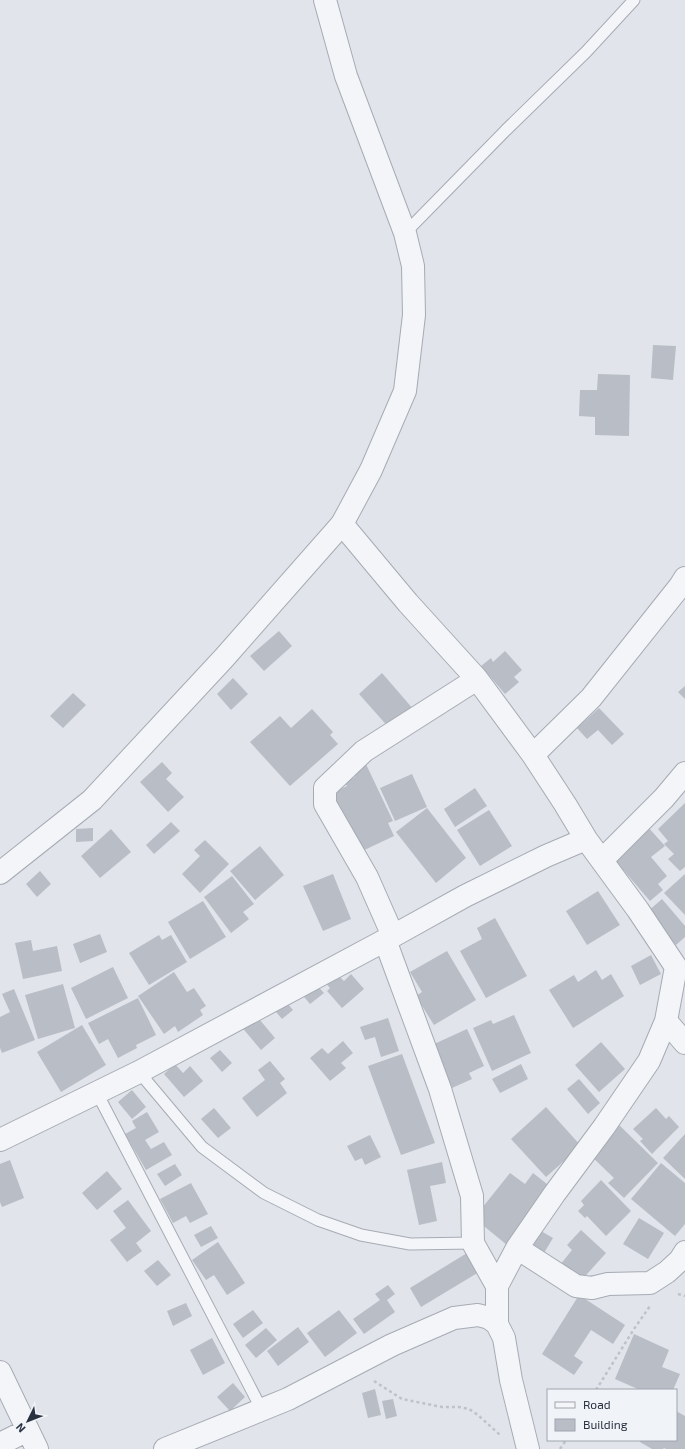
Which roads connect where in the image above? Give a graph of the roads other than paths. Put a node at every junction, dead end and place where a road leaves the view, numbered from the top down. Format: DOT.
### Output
graph roads {
  1 [pos="325,0"];
  2 [pos="634,0"];
  3 [pos="405,233"];
  4 [pos="342,524"];
  5 [pos="685,578"];
  6 [pos="477,679"];
  7 [pos="533,755"];
  8 [pos="685,774"];
  9 [pos="586,839"];
  10 [pos="602,860"];
  11 [pos="0,873"];
  12 [pos="389,938"];
  13 [pos="681,963"];
  14 [pos="666,1022"];
  15 [pos="685,1043"];
  16 [pos="139,1072"];
  17 [pos="97,1093"];
  18 [pos="0,1140"];
  19 [pos="473,1243"];
  20 [pos="517,1248"];
  21 [pos="685,1252"];
  22 [pos="498,1286"];
  23 [pos="497,1324"];
  24 [pos="0,1372"];
  25 [pos="262,1410"];
  26 [pos="33,1440"];
  27 [pos="0,1444"];
  28 [pos="164,1449"];
  29 [pos="528,1449"];
  1 -- 3 [label="street"];
  2 -- 3 [label="lane"];
  3 -- 4 [label="street"];
  4 -- 6 [label="street"];
  4 -- 11 [label="street"];
  5 -- 7 [label="street"];
  6 -- 7 [label="street"];
  6 -- 12 [label="street"];
  7 -- 9 [label="street"];
  8 -- 10 [label="street"];
  9 -- 10 [label="street"];
  9 -- 12 [label="street"];
  10 -- 13 [label="street"];
  12 -- 16 [label="street"];
  12 -- 19 [label="street"];
  13 -- 14 [label="street"];
  14 -- 15 [label="street"];
  14 -- 20 [label="street"];
  16 -- 17 [label="street"];
  16 -- 19 [label="lane"];
  17 -- 18 [label="street"];
  17 -- 25 [label="lane"];
  19 -- 22 [label="street"];
  20 -- 21 [label="street"];
  20 -- 22 [label="street"];
  22 -- 23 [label="street"];
  23 -- 25 [label="street"];
  23 -- 29 [label="street"];
  24 -- 26 [label="street"];
  25 -- 28 [label="street"];
  26 -- 27 [label="street"];
}
